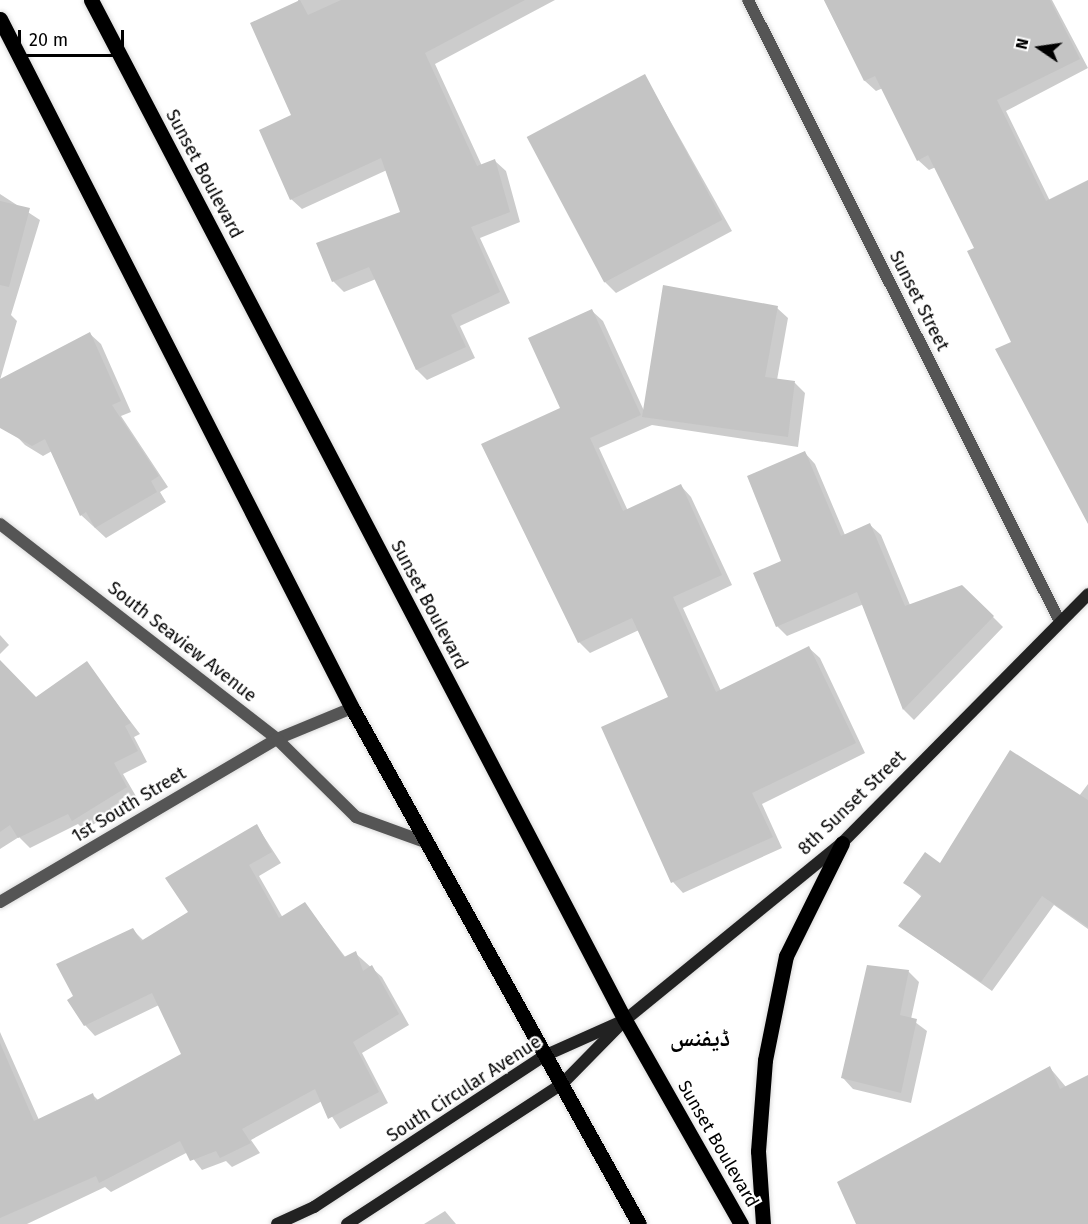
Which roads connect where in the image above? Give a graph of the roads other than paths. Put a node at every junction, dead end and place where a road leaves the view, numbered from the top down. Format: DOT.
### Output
graph roads {
  1 [pos="91,0"];
  2 [pos="748,0"];
  3 [pos="0,19"];
  4 [pos="0,524"];
  5 [pos="1088,594"];
  6 [pos="1058,618"];
  7 [pos="352,708"];
  8 [pos="277,739"];
  9 [pos="425,842"];
  10 [pos="842,843"];
  11 [pos="0,902"];
  12 [pos="625,1020"];
  13 [pos="544,1056"];
  14 [pos="562,1084"];
  15 [pos="277,1224"];
  16 [pos="347,1224"];
  17 [pos="639,1224"];
  18 [pos="741,1224"];
  19 [pos="763,1224"];
  1 -- 12 [label="main road, Sunset Boulevard"];
  2 -- 6 [label="street, Sunset Street"];
  3 -- 7 [label="main road"];
  4 -- 8 [label="street, South Seaview Avenue"];
  5 -- 6 [label="main road, 8th Sunset Street"];
  6 -- 10 [label="main road, 8th Sunset Street"];
  7 -- 8 [label="street"];
  7 -- 9 [label="main road"];
  8 -- 9 [label="street, South Seaview Avenue"];
  8 -- 11 [label="street, 1st South Street"];
  9 -- 13 [label="main road"];
  10 -- 12 [label="main road, 8th Sunset Street"];
  10 -- 19 [label="main road"];
  12 -- 13 [label="main road, South Circular Avenue"];
  12 -- 14 [label="main road"];
  12 -- 18 [label="main road, Sunset Boulevard"];
  13 -- 14 [label="main road"];
  13 -- 15 [label="main road, South Circular Avenue"];
  14 -- 16 [label="main road"];
  14 -- 17 [label="main road"];
}
